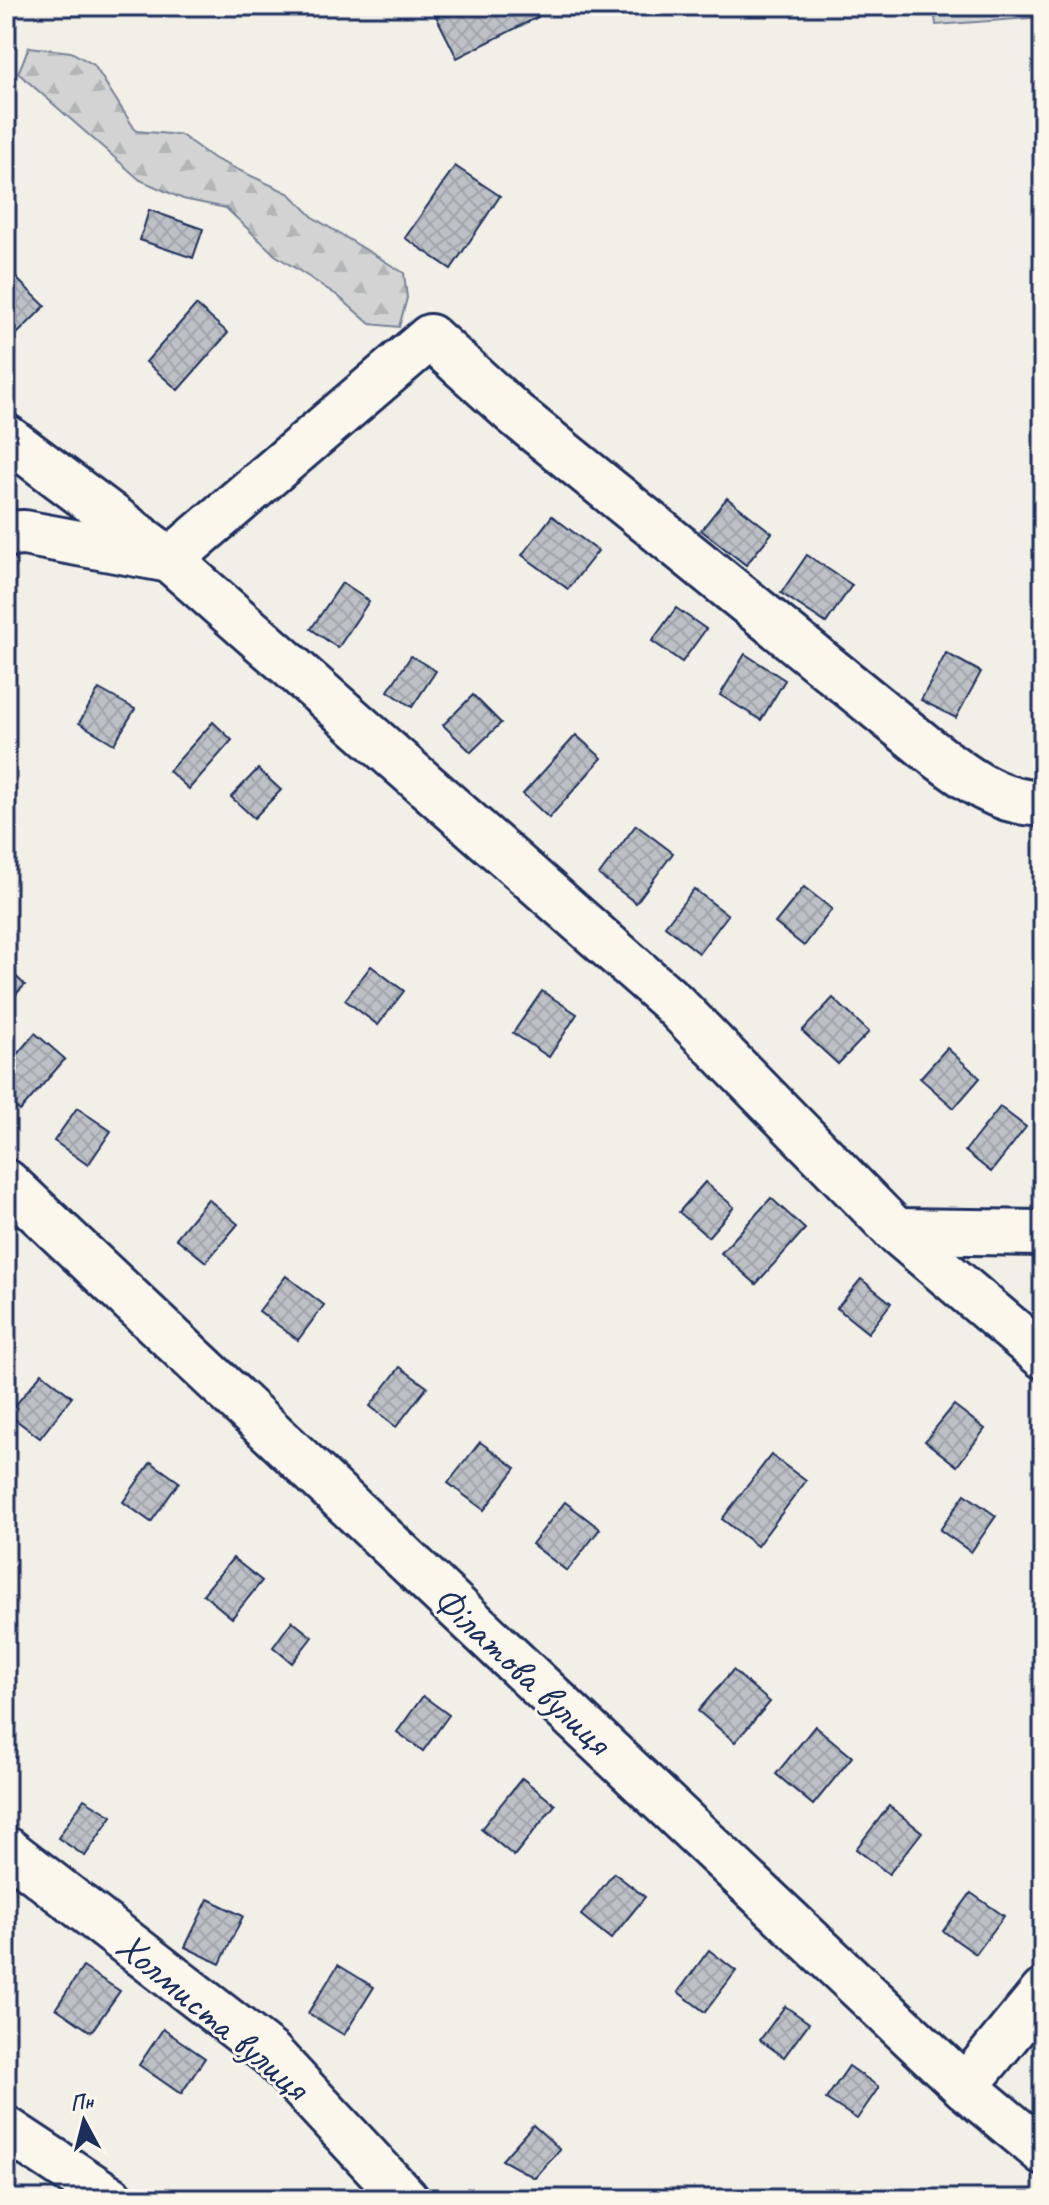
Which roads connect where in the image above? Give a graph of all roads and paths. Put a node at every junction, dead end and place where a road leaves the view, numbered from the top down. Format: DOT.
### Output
graph roads {
  1 [pos="6,437"];
  2 [pos="6,534"];
  3 [pos="170,560"];
  4 [pos="1043,803"];
  5 [pos="6,1182"];
  6 [pos="896,1231"];
  7 [pos="1043,1233"];
  8 [pos="1043,1356"];
  9 [pos="6,1849"];
  10 [pos="1043,1992"];
  11 [pos="965,2087"];
  12 [pos="6,2129"];
  13 [pos="1043,2152"];
  14 [pos="112,2199"];
  15 [pos="406,2199"];
  1 -- 3 [label="street"];
  2 -- 3 [label="street"];
  3 -- 4 [label="street"];
  3 -- 6 [label="street"];
  5 -- 11 [label="street, Філатова вулиця"];
  6 -- 7 [label="street"];
  6 -- 8 [label="street"];
  9 -- 15 [label="street, Холмиста вулиця"];
  10 -- 11 [label="street"];
  11 -- 13 [label="street, Філатова вулиця"];
  12 -- 14 [label="street"];
}
